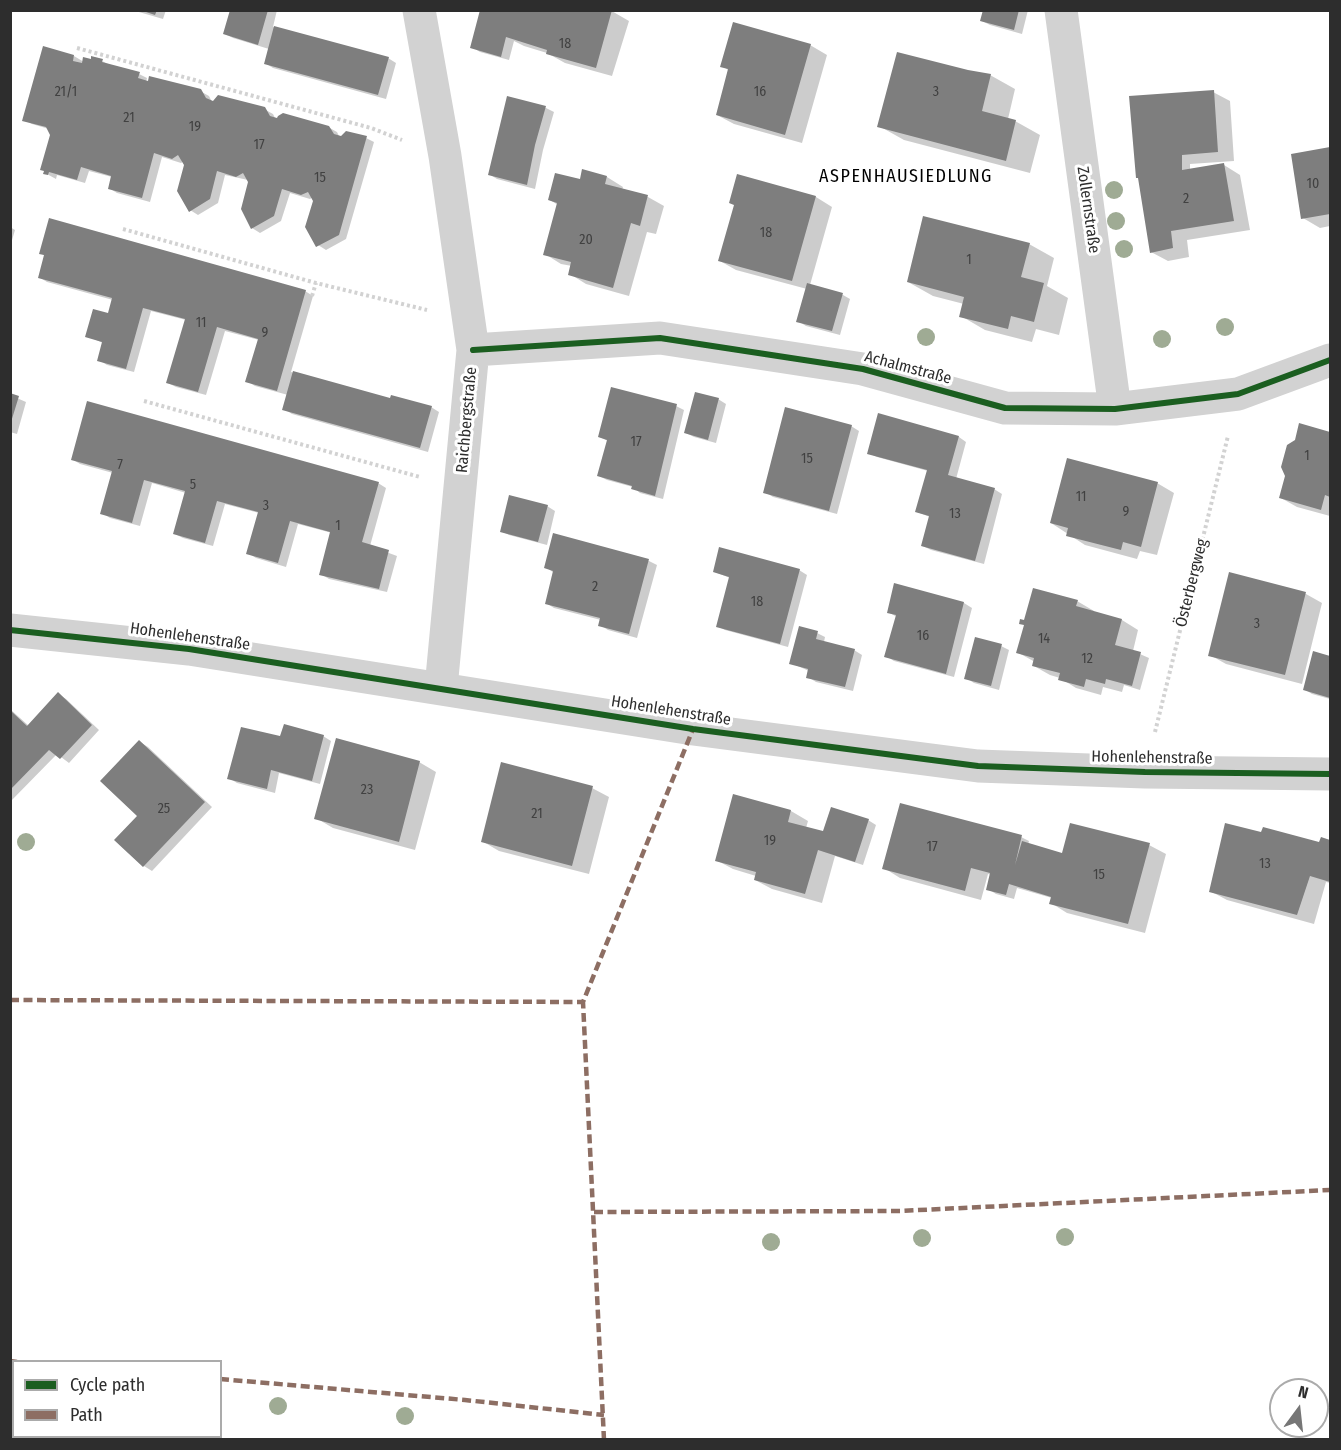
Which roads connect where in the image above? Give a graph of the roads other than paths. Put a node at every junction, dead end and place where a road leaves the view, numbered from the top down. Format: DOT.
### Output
graph roads {
  1 [pos="419,10"];
  2 [pos="1061,10"];
  3 [pos="471,335"];
  4 [pos="1330,360"];
  5 [pos="1115,409"];
  6 [pos="10,630"];
  7 [pos="441,688"];
  8 [pos="1330,774"];
  1 -- 3 [label="street, Raichbergstraße"];
  2 -- 5 [label="street, Zollernstraße"];
  3 -- 5 [label="street, Achalmstraße"];
  3 -- 7 [label="street, Raichbergstraße"];
  4 -- 5 [label="street, Achalmstraße"];
  6 -- 7 [label="street, Hohenlehenstraße"];
  7 -- 8 [label="street, Hohenlehenstraße"];
}
